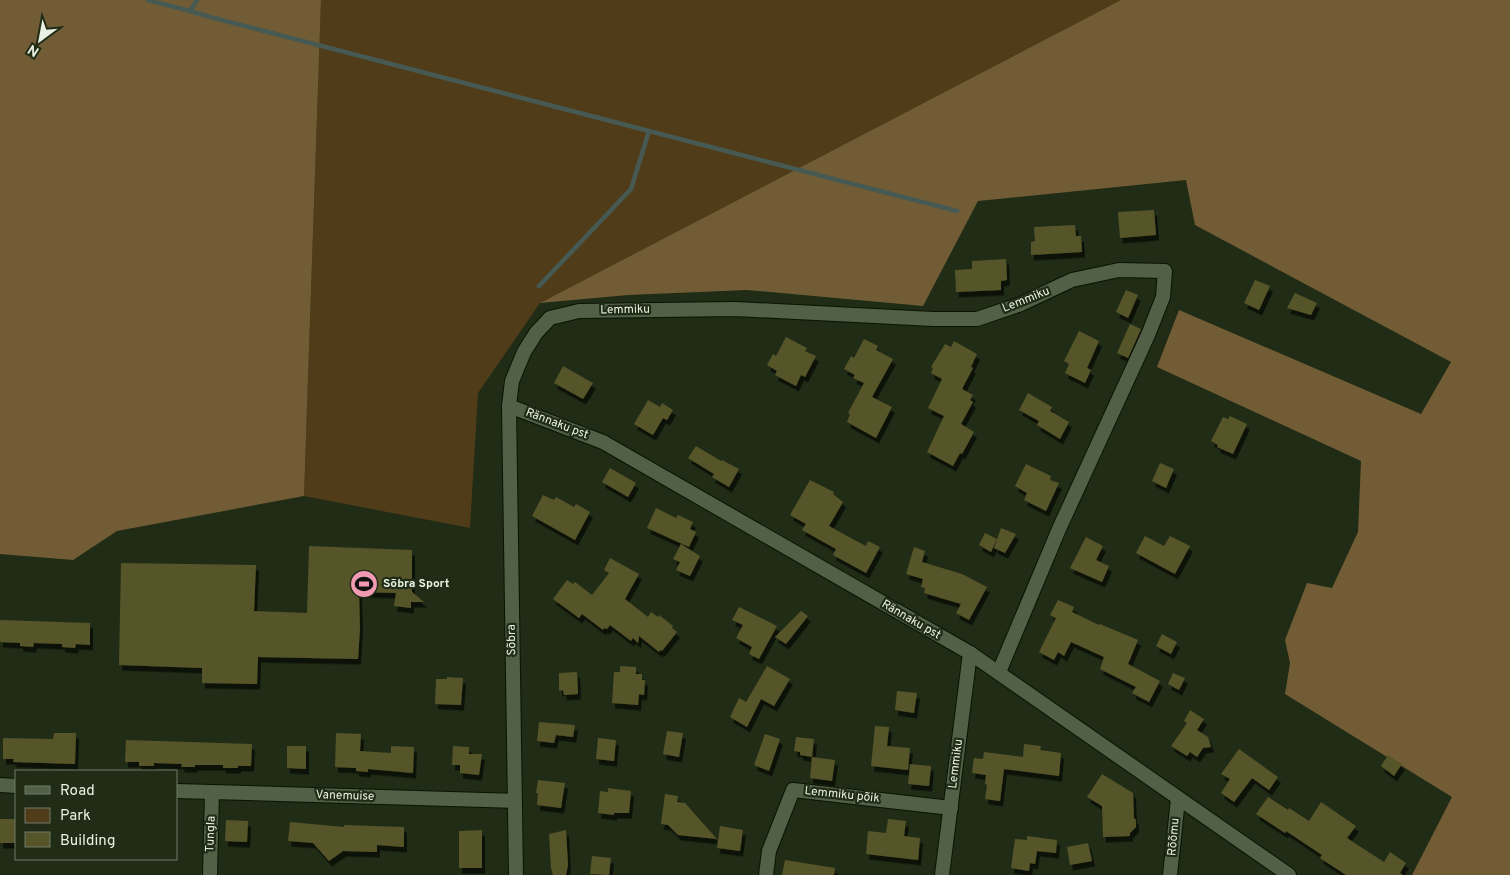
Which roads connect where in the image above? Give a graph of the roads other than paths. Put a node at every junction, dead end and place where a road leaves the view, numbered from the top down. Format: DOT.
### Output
graph roads {
  1 [pos="509,406"];
  2 [pos="970,653"];
  3 [pos="999,672"];
  4 [pos="0,785"];
  5 [pos="15,786"];
  6 [pos="178,791"];
  7 [pos="212,792"];
  8 [pos="1178,799"];
  9 [pos="515,801"];
  10 [pos="951,808"];
  11 [pos="210,875"];
  12 [pos="516,875"];
  13 [pos="766,875"];
  14 [pos="942,875"];
  15 [pos="1170,875"];
  16 [pos="1289,875"];
  1 -- 2 [label="street, Rännaku pst"];
  1 -- 3 [label="street, Lemmiku"];
  1 -- 9 [label="street, Sõbra"];
  2 -- 3 [label="street, Rännaku pst"];
  2 -- 10 [label="street, Lemmiku"];
  3 -- 8 [label="street, Rännaku pst"];
  4 -- 5 [label="street"];
  6 -- 7 [label="street, Vanemuise"];
  7 -- 9 [label="street, Vanemuise"];
  7 -- 11 [label="street, Tungla"];
  8 -- 15 [label="street, Rõõmu"];
  8 -- 16 [label="street, Rännaku pst"];
  9 -- 12 [label="street, Sõbra"];
  10 -- 13 [label="street, Lemmiku põik"];
  10 -- 14 [label="street, Lemmiku"];
}
